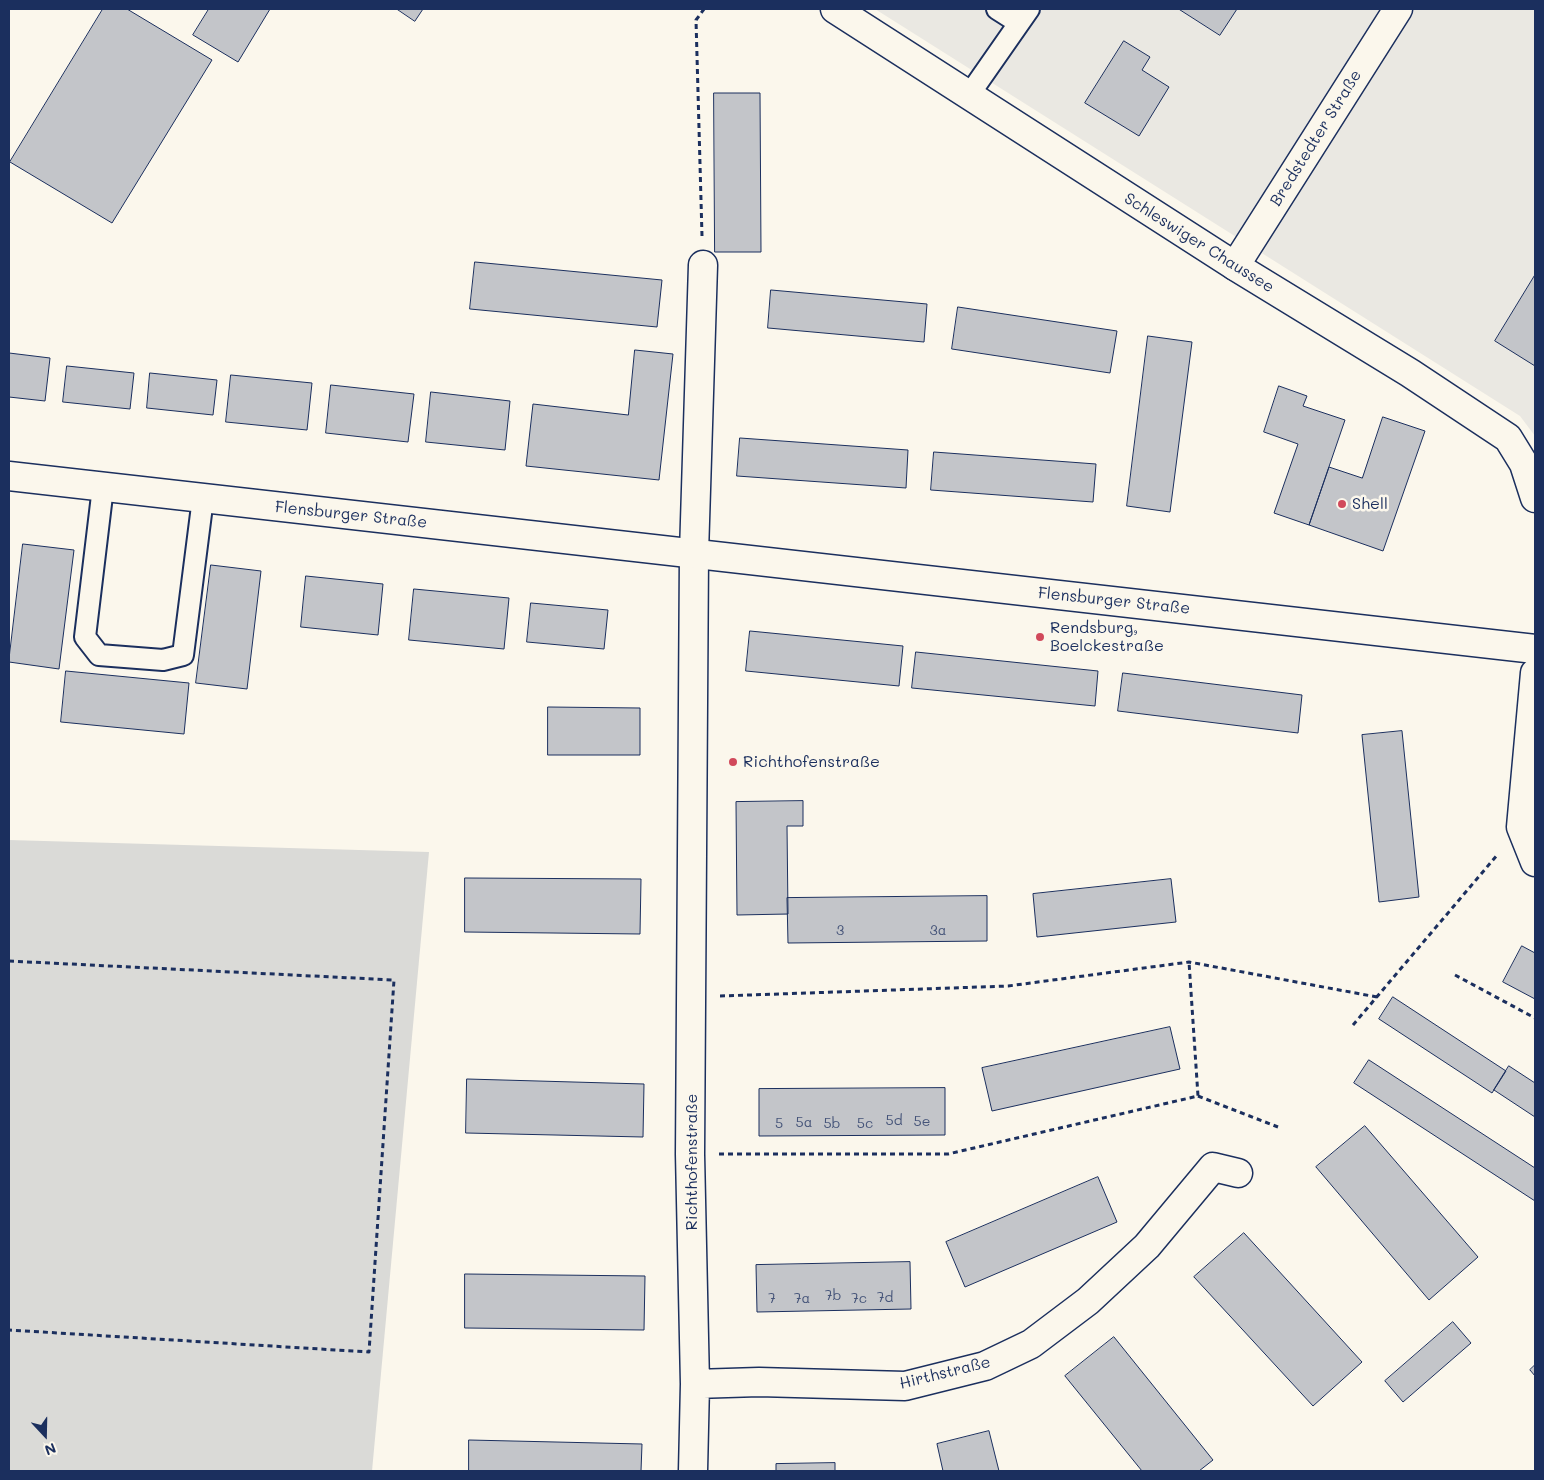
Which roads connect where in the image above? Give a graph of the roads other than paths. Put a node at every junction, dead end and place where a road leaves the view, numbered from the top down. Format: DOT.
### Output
graph roads {
  1 [pos="835,9"];
  2 [pos="997,9"];
  3 [pos="1398,9"];
  4 [pos="1024,16"];
  5 [pos="969,96"];
  6 [pos="703,265"];
  7 [pos="1235,266"];
  8 [pos="9,476"];
  9 [pos="103,487"];
  10 [pos="203,498"];
  11 [pos="1535,498"];
  12 [pos="694,553"];
  13 [pos="1535,649"];
  14 [pos="1535,673"];
  15 [pos="1535,862"];
  16 [pos="1238,1173"];
  17 [pos="695,1384"];
  18 [pos="693,1471"];
  1 -- 5 [label="street, Schleswiger Chaussee"];
  2 -- 4 [label="lane"];
  3 -- 7 [label="street, Bredstedter Straße"];
  4 -- 5 [label="lane"];
  5 -- 7 [label="street, Schleswiger Chaussee"];
  6 -- 12 [label="street"];
  7 -- 11 [label="street, Schleswiger Chaussee"];
  8 -- 9 [label="street, Flensburger Straße"];
  9 -- 10 [label="street, Flensburger Straße"];
  9 -- 10 [label="lane"];
  10 -- 12 [label="street, Flensburger Straße"];
  12 -- 13 [label="street, Flensburger Straße"];
  12 -- 17 [label="street, Richthofenstraße"];
  14 -- 15 [label="street"];
  16 -- 17 [label="street, Hirthstraße"];
  17 -- 18 [label="street, Richthofenstraße"];
}
